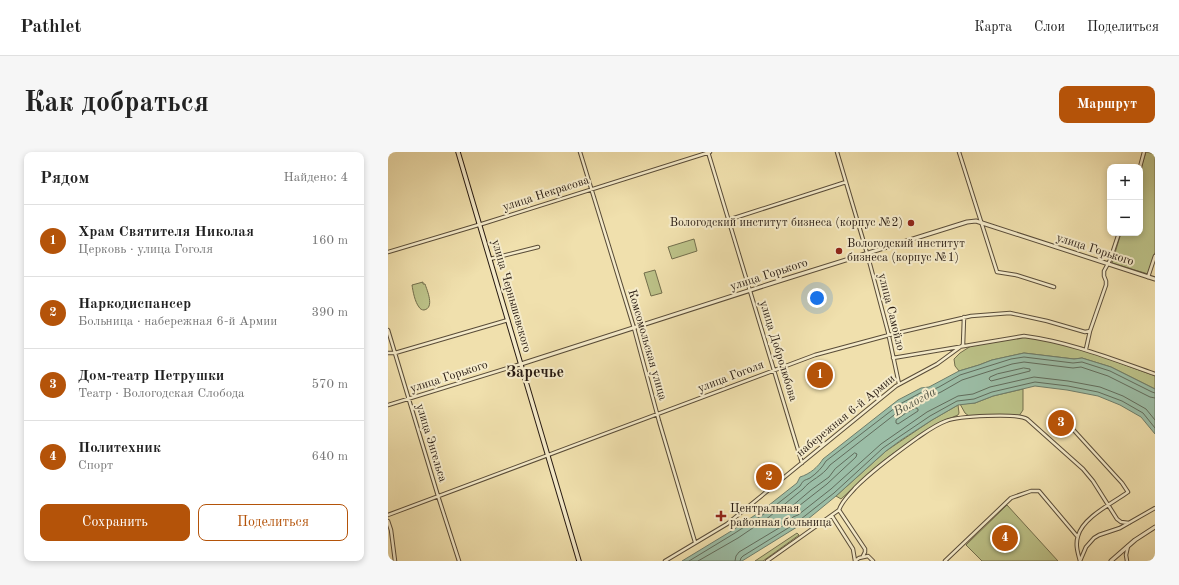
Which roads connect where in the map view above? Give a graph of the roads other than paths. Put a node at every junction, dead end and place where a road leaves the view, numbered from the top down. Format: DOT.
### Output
graph roads {
  1 [pos="458,152"];
  2 [pos="580,152"];
  3 [pos="709,152"];
  4 [pos="837,152"];
  5 [pos="959,152"];
  6 [pos="1144,152"];
  7 [pos="1141,164"];
  8 [pos="846,182"];
  9 [pos="592,189"];
  10 [pos="728,220"];
  11 [pos="982,222"];
  12 [pos="480,224"];
  13 [pos="1118,236"];
  14 [pos="538,247"];
  15 [pos="388,252"];
  16 [pos="867,253"];
  17 [pos="1155,256"];
  18 [pos="490,259"];
  19 [pos="1107,264"];
  20 [pos="1148,277"];
  21 [pos="1155,279"];
  22 [pos="1054,286"];
  23 [pos="750,290"];
  24 [pos="964,317"];
  25 [pos="508,320"];
  26 [pos="634,328"];
  27 [pos="388,330"];
  28 [pos="1090,331"];
  29 [pos="889,335"];
  30 [pos="963,345"];
  31 [pos="1086,350"];
  32 [pos="388,353"];
  33 [pos="395,353"];
  34 [pos="893,358"];
  35 [pos="521,364"];
  36 [pos="774,371"];
  37 [pos="1155,374"];
  38 [pos="899,384"];
  39 [pos="409,399"];
  40 [pos="388,405"];
  41 [pos="657,415"];
  42 [pos="1069,425"];
  43 [pos="547,456"];
  44 [pos="802,463"];
  45 [pos="438,496"];
  46 [pos="1108,506"];
  47 [pos="1155,508"];
  48 [pos="839,510"];
  49 [pos="388,515"];
  50 [pos="832,516"];
  51 [pos="388,521"];
  52 [pos="1129,524"];
  53 [pos="1155,527"];
  54 [pos="1078,537"];
  55 [pos="695,542"];
  56 [pos="1128,546"];
  57 [pos="863,557"];
  58 [pos="395,561"];
  59 [pos="459,561"];
  60 [pos="579,561"];
  61 [pos="666,561"];
  62 [pos="767,561"];
  63 [pos="855,561"];
  64 [pos="873,561"];
  65 [pos="945,561"];
  66 [pos="1080,561"];
  67 [pos="1111,561"];
  68 [pos="1127,561"];
  1 -- 12 [label="main road, улица Чернышевского"];
  2 -- 9 [label="street, Комсомольская улица"];
  3 -- 9 [label="street, улица Некрасова"];
  3 -- 10 [label="street, улица Добролюбова"];
  4 -- 8 [label="street, улица Самойло"];
  5 -- 11 [label="street"];
  6 -- 7 [label="street"];
  8 -- 10 [label="street"];
  8 -- 16 [label="street, улица Самойло"];
  9 -- 12 [label="street, улица Некрасова"];
  9 -- 26 [label="street, Комсомольская улица"];
  10 -- 23 [label="street, улица Добролюбова"];
  11 -- 16 [label="street, улица Горького"];
  11 -- 19 [label="street, улица Горького"];
  11 -- 22 [label="street"];
  12 -- 15 [label="street, улица Некрасова"];
  12 -- 18 [label="main road, улица Чернышевского"];
  13 -- 19 [label="street"];
  14 -- 18 [label="street"];
  16 -- 23 [label="street, улица Горького"];
  16 -- 29 [label="street, улица Самойло"];
  17 -- 20 [label="street"];
  18 -- 25 [label="main road, улица Чернышевского"];
  19 -- 20 [label="street, улица Горького"];
  19 -- 28 [label="street"];
  20 -- 21 [label="street, улица Горького"];
  23 -- 26 [label="street, улица Горького"];
  23 -- 36 [label="street, улица Добролюбова"];
  24 -- 28 [label="street, улица Гоголя"];
  24 -- 29 [label="street, улица Гоголя"];
  24 -- 30 [label="street"];
  25 -- 33 [label="street"];
  25 -- 35 [label="main road, улица Чернышевского"];
  26 -- 35 [label="street, улица Горького"];
  26 -- 41 [label="street, Комсомольская улица"];
  27 -- 33 [label="street, улица Энгельса"];
  28 -- 31 [label="street"];
  29 -- 34 [label="street, улица Самойло"];
  29 -- 36 [label="street, улица Гоголя"];
  30 -- 31 [label="street, набережная 6-й Армии"];
  30 -- 34 [label="street, набережная 6-й Армии"];
  30 -- 38 [label="street, набережная 6-й Армии"];
  31 -- 37 [label="street, набережная 6-й Армии"];
  32 -- 33 [label="street"];
  33 -- 39 [label="street, улица Энгельса"];
  34 -- 38 [label="street, улица Самойло"];
  35 -- 39 [label="street, улица Горького"];
  35 -- 43 [label="main road, улица Чернышевского"];
  36 -- 41 [label="street, улица Гоголя"];
  36 -- 44 [label="street, улица Добролюбова"];
  38 -- 44 [label="street, набережная 6-й Армии"];
  39 -- 40 [label="street, улица Горького"];
  39 -- 45 [label="street, улица Энгельса"];
  41 -- 43 [label="street, улица Гоголя"];
  41 -- 55 [label="street, Комсомольская улица"];
  42 -- 46 [label="street"];
  43 -- 45 [label="street, улица Гоголя"];
  43 -- 60 [label="main road, улица Чернышевского"];
  44 -- 55 [label="street, набережная 6-й Армии"];
  45 -- 49 [label="street, улица Гоголя"];
  45 -- 59 [label="street, улица Энгельса"];
  46 -- 48 [label="street"];
  46 -- 52 [label="street"];
  46 -- 54 [label="street"];
  47 -- 52 [label="street"];
  48 -- 50 [label="street"];
  48 -- 57 [label="street"];
  50 -- 62 [label="street"];
  50 -- 63 [label="street"];
  51 -- 58 [label="street"];
  52 -- 66 [label="street"];
  53 -- 56 [label="street"];
  54 -- 65 [label="street"];
  54 -- 66 [label="street"];
  55 -- 61 [label="street, набережная 6-й Армии"];
  56 -- 67 [label="street"];
  56 -- 68 [label="street"];
  57 -- 63 [label="street"];
  57 -- 64 [label="street"];
}
